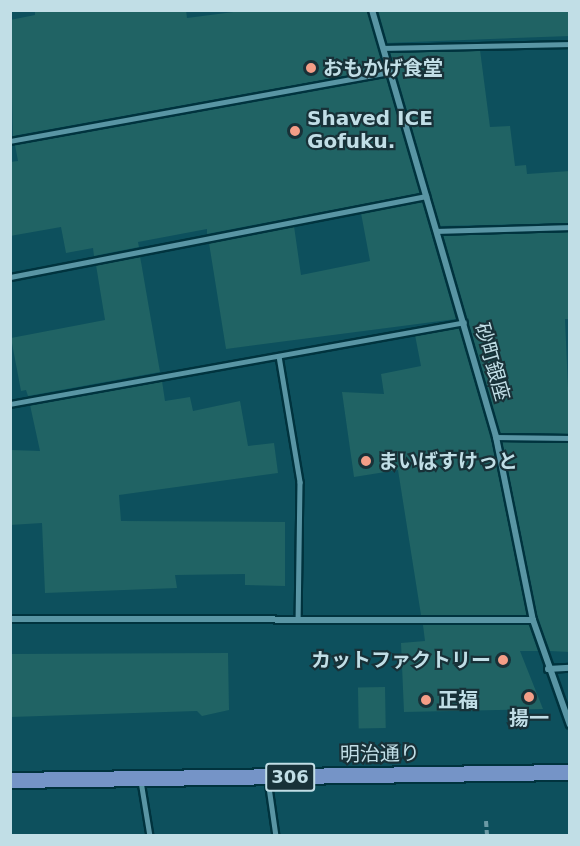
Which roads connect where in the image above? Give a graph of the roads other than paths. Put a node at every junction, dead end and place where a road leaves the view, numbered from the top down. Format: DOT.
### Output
graph roads {
  1 [pos="372,10"];
  2 [pos="570,44"];
  3 [pos="382,48"];
  4 [pos="390,72"];
  5 [pos="10,141"];
  6 [pos="426,196"];
  7 [pos="570,227"];
  8 [pos="437,231"];
  9 [pos="10,277"];
  10 [pos="464,322"];
  11 [pos="279,356"];
  12 [pos="10,404"];
  13 [pos="496,437"];
  14 [pos="570,438"];
  15 [pos="298,619"];
  16 [pos="10,620"];
  17 [pos="533,620"];
  18 [pos="570,668"];
  19 [pos="548,669"];
  20 [pos="570,725"];
  21 [pos="570,772"];
  22 [pos="268,777"];
  23 [pos="141,778"];
  24 [pos="10,780"];
  25 [pos="150,836"];
  26 [pos="276,836"];
  1 -- 3 [label="street, 砂町銀座"];
  2 -- 3 [label="lane"];
  3 -- 4 [label="street, 砂町銀座"];
  4 -- 5 [label="lane"];
  4 -- 6 [label="street, 砂町銀座"];
  6 -- 8 [label="street, 砂町銀座"];
  6 -- 9 [label="lane"];
  7 -- 8 [label="lane"];
  8 -- 10 [label="street, 砂町銀座"];
  10 -- 11 [label="lane"];
  10 -- 13 [label="street, 砂町銀座"];
  11 -- 12 [label="lane"];
  11 -- 15 [label="lane"];
  13 -- 14 [label="lane"];
  13 -- 17 [label="street, 砂町銀座"];
  15 -- 16 [label="street"];
  15 -- 17 [label="street"];
  17 -- 19 [label="street, 砂町銀座"];
  18 -- 19 [label="street"];
  19 -- 20 [label="street, 砂町銀座"];
  21 -- 22 [label="main road, 明治通り / 306"];
  22 -- 23 [label="main road, 明治通り / 306"];
  22 -- 26 [label="lane"];
  23 -- 24 [label="main road, 明治通り / 306"];
  23 -- 25 [label="lane"];
}
